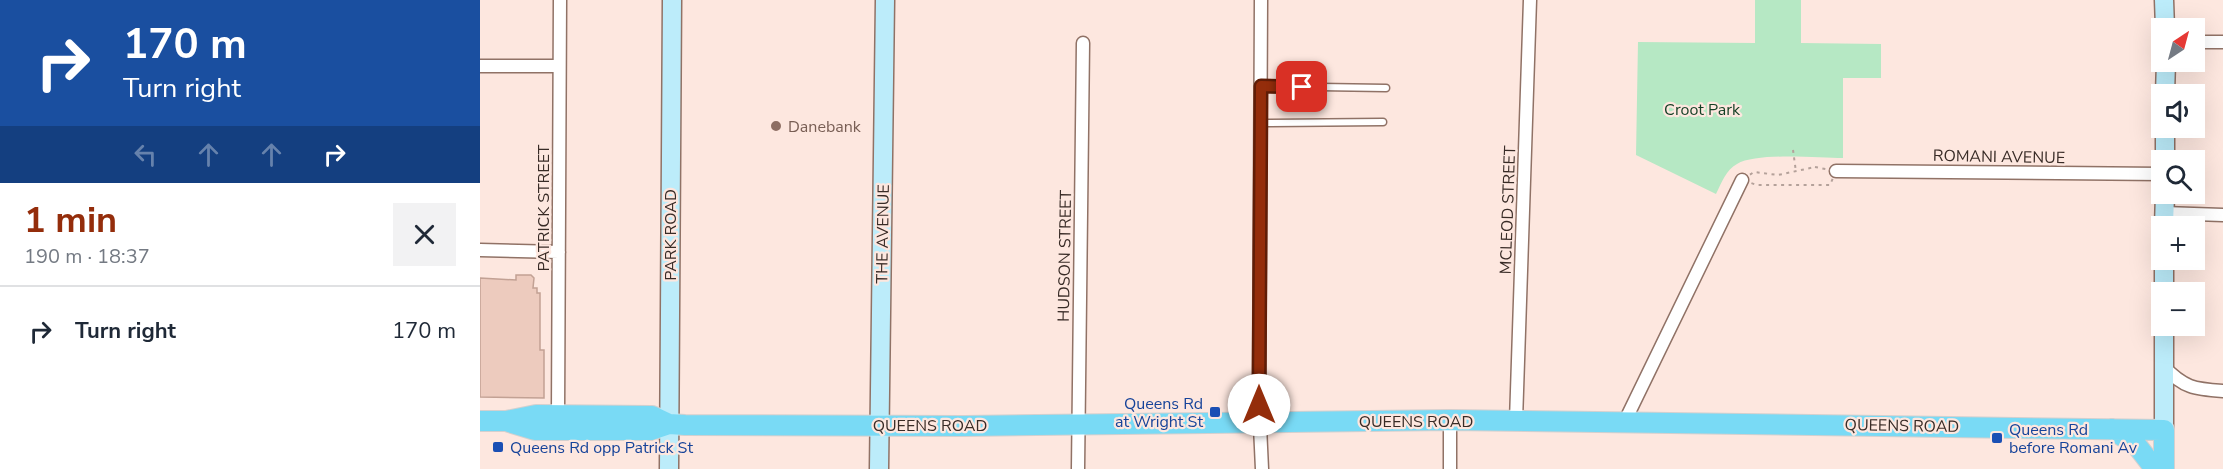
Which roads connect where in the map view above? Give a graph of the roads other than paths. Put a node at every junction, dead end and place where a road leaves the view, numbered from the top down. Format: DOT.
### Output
graph roads {
  1 [pos="560,0"];
  2 [pos="672,0"];
  3 [pos="885,0"];
  4 [pos="1261,0"];
  5 [pos="1530,0"];
  6 [pos="2164,0"];
  7 [pos="2165,18"];
  8 [pos="2205,42"];
  9 [pos="2223,42"];
  10 [pos="1083,43"];
  11 [pos="480,66"];
  12 [pos="559,66"];
  13 [pos="1261,86"];
  14 [pos="1386,88"];
  15 [pos="1383,122"];
  16 [pos="1260,123"];
  17 [pos="1836,171"];
  18 [pos="2151,174"];
  19 [pos="1742,180"];
  20 [pos="2223,215"];
  21 [pos="2205,217"];
  22 [pos="480,250"];
  23 [pos="559,252"];
  24 [pos="2164,336"];
  25 [pos="2163,366"];
  26 [pos="2223,391"];
  27 [pos="558,415"];
  28 [pos="1450,420"];
  29 [pos="480,421"];
  30 [pos="506,421"];
  31 [pos="1516,421"];
  32 [pos="1262,422"];
  33 [pos="1624,423"];
  34 [pos="669,424"];
  35 [pos="1079,424"];
  36 [pos="879,425"];
  37 [pos="2112,429"];
  38 [pos="2164,430"];
  39 [pos="669,469"];
  40 [pos="879,469"];
  41 [pos="1078,469"];
  42 [pos="1262,469"];
  43 [pos="1450,469"];
  44 [pos="2155,469"];
  45 [pos="2164,469"];
  1 -- 12 [label="street, PATRICK STREET"];
  2 -- 34 [label="street, PARK ROAD"];
  3 -- 36 [label="street, THE AVENUE"];
  4 -- 13 [label="street"];
  5 -- 31 [label="street, MCLEOD STREET"];
  6 -- 7 [label="street"];
  8 -- 9 [label="street"];
  10 -- 35 [label="street, HUDSON STREET"];
  11 -- 12 [label="street"];
  12 -- 23 [label="street, PATRICK STREET"];
  13 -- 14 [label="lane"];
  13 -- 16 [label="street"];
  15 -- 16 [label="lane"];
  16 -- 32 [label="street"];
  17 -- 18 [label="street, ROMANI AVENUE"];
  19 -- 33 [label="street"];
  20 -- 21 [label="street"];
  22 -- 23 [label="street"];
  23 -- 27 [label="street, PATRICK STREET"];
  24 -- 25 [label="street"];
  25 -- 26 [label="street"];
  25 -- 38 [label="street"];
  27 -- 30 [label="main road, QUEENS ROAD"];
  27 -- 34 [label="main road, QUEENS ROAD"];
  28 -- 31 [label="main road, QUEENS ROAD"];
  28 -- 32 [label="main road, QUEENS ROAD"];
  28 -- 43 [label="street"];
  29 -- 30 [label="main road, QUEENS ROAD"];
  30 -- 34 [label="main road, QUEENS ROAD"];
  31 -- 33 [label="main road, QUEENS ROAD"];
  32 -- 35 [label="main road, QUEENS ROAD"];
  32 -- 42 [label="street"];
  33 -- 37 [label="main road, QUEENS ROAD"];
  34 -- 36 [label="main road, QUEENS ROAD"];
  34 -- 39 [label="street, PARK ROAD"];
  35 -- 36 [label="main road, QUEENS ROAD"];
  35 -- 41 [label="street, HUDSON STREET"];
  36 -- 40 [label="street, THE AVENUE"];
  37 -- 38 [label="main road, QUEENS ROAD"];
  37 -- 44 [label="main road"];
  38 -- 45 [label="main road"];
}
